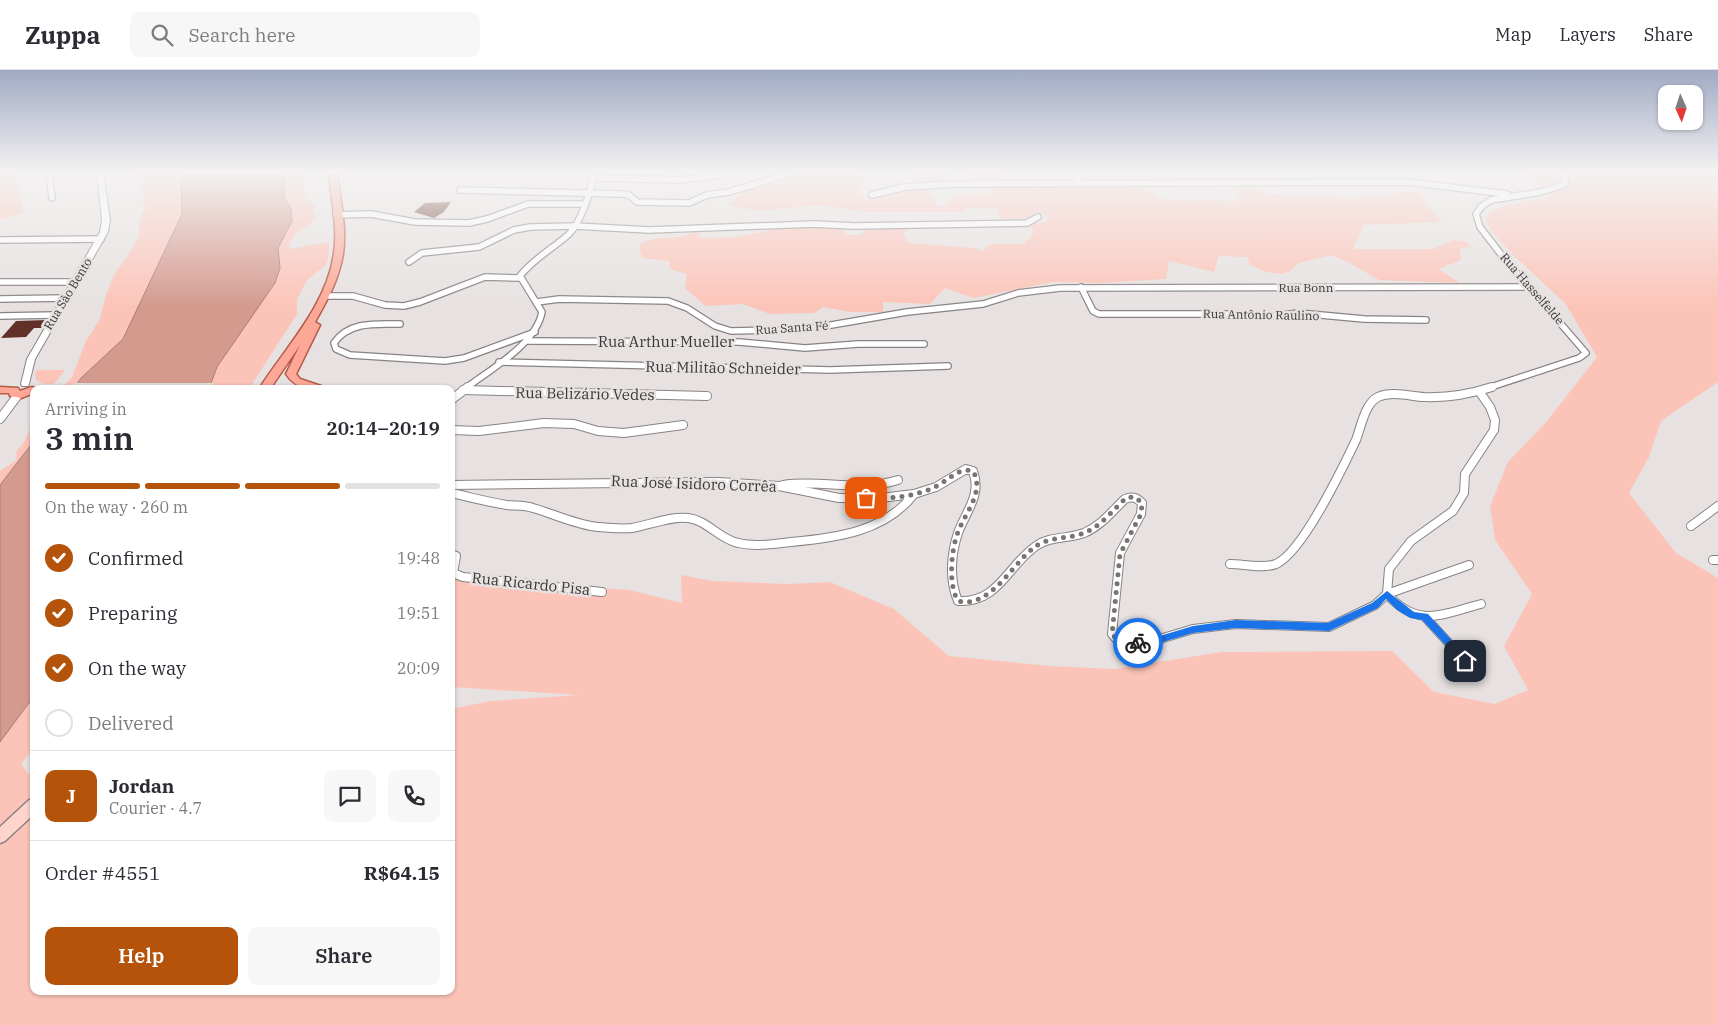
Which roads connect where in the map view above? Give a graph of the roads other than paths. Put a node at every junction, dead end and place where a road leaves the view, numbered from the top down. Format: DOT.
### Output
graph roads {
  1 [pos="106,218"];
  2 [pos="336,218"];
  3 [pos="391,218"];
  4 [pos="492,218"];
  5 [pos="579,218"];
  6 [pos="1038,218"];
  7 [pos="1477,218"];
  8 [pos="575,226"];
  9 [pos="102,239"];
  10 [pos="0,240"];
  11 [pos="409,262"];
  12 [pos="520,278"];
  13 [pos="0,282"];
  14 [pos="76,282"];
  15 [pos="1081,287"];
  16 [pos="1530,287"];
  17 [pos="325,296"];
  18 [pos="66,298"];
  19 [pos="0,299"];
  20 [pos="537,302"];
  21 [pos="319,306"];
  22 [pos="56,315"];
  23 [pos="0,316"];
  24 [pos="1426,320"];
  25 [pos="400,324"];
  26 [pos="535,332"];
  27 [pos="527,341"];
  28 [pos="924,344"];
  29 [pos="499,362"];
  30 [pos="948,366"];
  31 [pos="31,385"];
  32 [pos="267,385"];
  33 [pos="308,385"];
  34 [pos="30,388"];
  35 [pos="0,390"];
  36 [pos="463,390"];
  37 [pos="1479,391"];
  38 [pos="16,393"];
  39 [pos="707,396"];
  40 [pos="455,397"];
  41 [pos="0,419"];
  42 [pos="683,424"];
  43 [pos="455,430"];
  44 [pos="898,480"];
  45 [pos="455,485"];
  46 [pos="779,486"];
  47 [pos="455,494"];
  48 [pos="914,494"];
  49 [pos="1718,506"];
  50 [pos="1691,526"];
  51 [pos="1230,564"];
  52 [pos="1469,565"];
  53 [pos="455,574"];
  54 [pos="602,592"];
  55 [pos="1387,594"];
  56 [pos="1481,604"];
  57 [pos="1425,617"];
  58 [pos="1465,661"];
  59 [pos="30,809"];
  60 [pos="0,836"];
  1 -- 9 [label="street, Rua São Bento"];
  2 -- 17 [label="main road"];
  3 -- 4 [label="street"];
  5 -- 8 [label="street"];
  6 -- 8 [label="street"];
  7 -- 16 [label="street, Rua Hasselfelde"];
  8 -- 11 [label="street"];
  8 -- 12 [label="street"];
  9 -- 10 [label="street"];
  9 -- 14 [label="street, Rua São Bento"];
  12 -- 17 [label="street"];
  12 -- 20 [label="street"];
  13 -- 14 [label="street"];
  14 -- 18 [label="street, Rua São Bento"];
  15 -- 16 [label="street, Rua Bonn"];
  15 -- 20 [label="street, Rua Santa Fé"];
  15 -- 24 [label="street, Rua Antônio Raulino"];
  16 -- 37 [label="street, Rua Hasselfelde"];
  17 -- 21 [label="main road"];
  18 -- 19 [label="street"];
  18 -- 22 [label="street, Rua São Bento"];
  20 -- 26 [label="street"];
  21 -- 32 [label="main road"];
  21 -- 33 [label="main road"];
  22 -- 23 [label="street"];
  22 -- 31 [label="street, Rua São Bento"];
  25 -- 26 [label="street"];
  26 -- 27 [label="street"];
  27 -- 28 [label="street, Rua Arthur Mueller"];
  27 -- 29 [label="street"];
  29 -- 30 [label="street, Rua Militão Schneider"];
  29 -- 36 [label="street"];
  34 -- 38 [label="main road"];
  35 -- 38 [label="main road"];
  36 -- 39 [label="street, Rua Belizário Vedes"];
  36 -- 40 [label="street"];
  37 -- 51 [label="street"];
  37 -- 55 [label="street"];
  38 -- 41 [label="street"];
  42 -- 43 [label="street"];
  44 -- 46 [label="street"];
  45 -- 46 [label="street, Rua José Isidoro Corrêa"];
  46 -- 48 [label="street, Rua José Isidoro Corrêa"];
  47 -- 48 [label="street"];
  48 -- 55 [label="street, Rua José Isidoro Corrêa"];
  49 -- 50 [label="street"];
  52 -- 55 [label="street"];
  53 -- 54 [label="street, Rua Ricardo Pisa"];
  55 -- 57 [label="street"];
  56 -- 57 [label="street"];
  57 -- 58 [label="street"];
  59 -- 60 [label="main road"];
}
